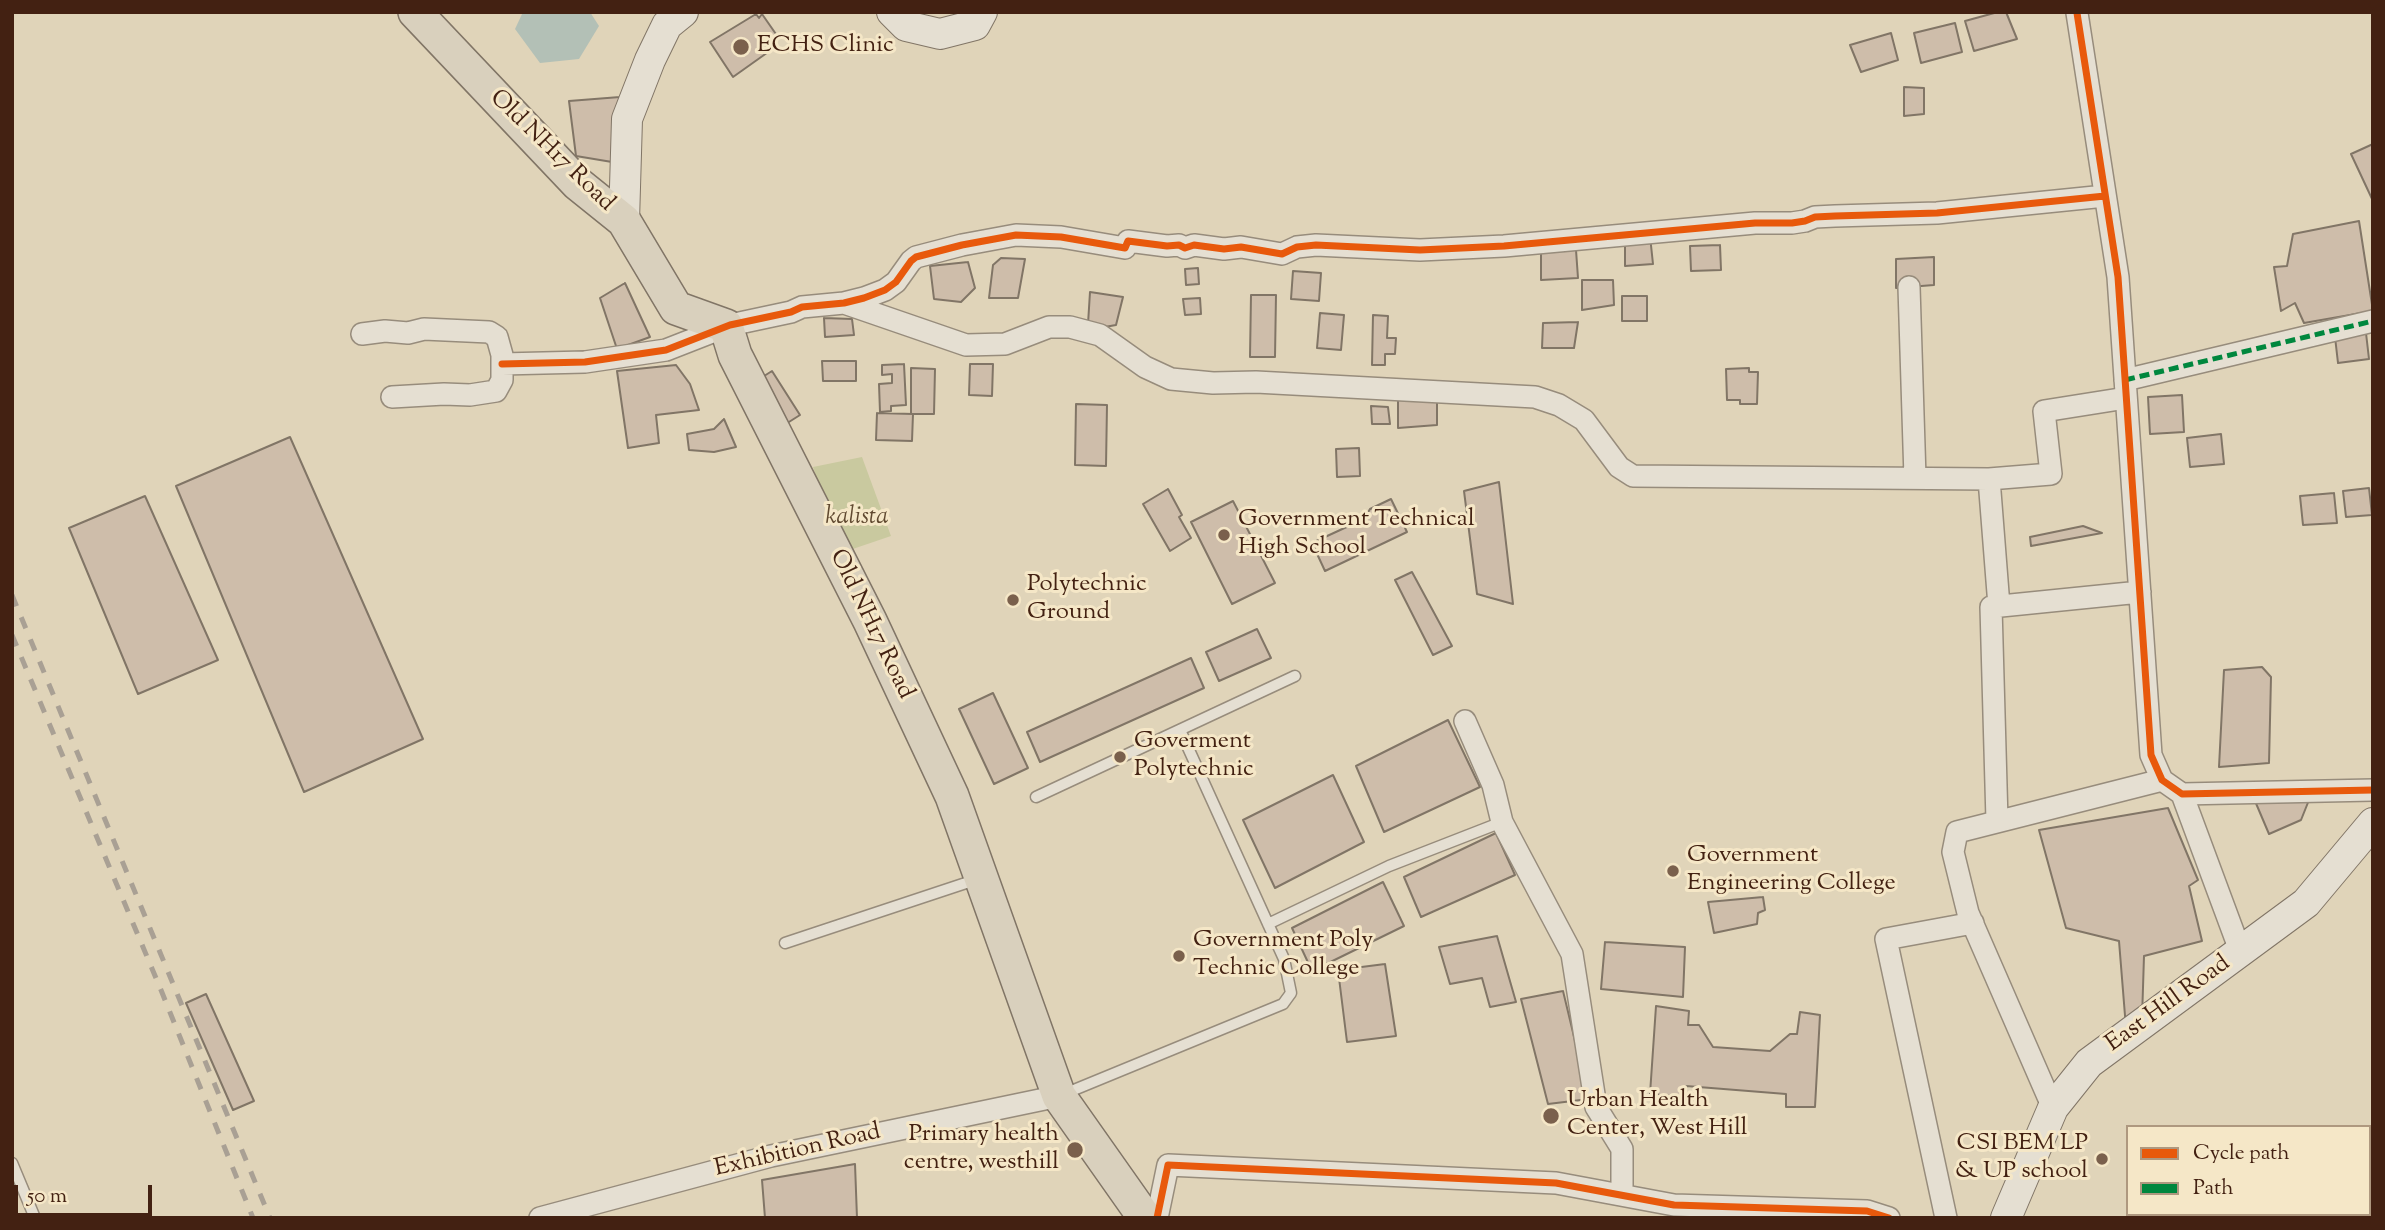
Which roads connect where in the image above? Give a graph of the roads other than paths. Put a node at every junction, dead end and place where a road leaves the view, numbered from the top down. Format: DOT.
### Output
graph roads {
  1 [pos="415,12"];
  2 [pos="683,12"];
  3 [pos="892,12"];
  4 [pos="982,12"];
  5 [pos="2077,13"];
  6 [pos="2105,196"];
  7 [pos="624,221"];
  8 [pos="1909,287"];
  9 [pos="844,303"];
  10 [pos="2373,321"];
  11 [pos="726,326"];
  12 [pos="362,334"];
  13 [pos="502,364"];
  14 [pos="2126,389"];
  15 [pos="392,397"];
  16 [pos="1915,478"];
  17 [pos="1989,479"];
  18 [pos="2140,592"];
  19 [pos="1999,606"];
  20 [pos="1295,676"];
  21 [pos="1465,721"];
  22 [pos="1180,730"];
  23 [pos="2161,780"];
  24 [pos="2373,790"];
  25 [pos="2182,794"];
  26 [pos="1036,797"];
  27 [pos="1997,821"];
  28 [pos="1502,822"];
  29 [pos="2373,823"];
  30 [pos="981,878"];
  31 [pos="1973,923"];
  32 [pos="1268,924"];
  33 [pos="785,943"];
  34 [pos="2241,953"];
  35 [pos="1059,1096"];
  36 [pos="2053,1108"];
  37 [pos="12,1163"];
  38 [pos="1622,1195"];
  39 [pos="615,1208"];
  40 [pos="36,1218"];
  41 [pos="540,1218"];
  42 [pos="1145,1218"];
  43 [pos="1157,1218"];
  44 [pos="1888,1218"];
  45 [pos="1946,1218"];
  46 [pos="2006,1218"];
  1 -- 7 [label="main road, Old NH17 Road"];
  2 -- 7 [label="street"];
  3 -- 4 [label="street"];
  5 -- 6 [label="street"];
  6 -- 9 [label="street"];
  6 -- 14 [label="street"];
  7 -- 11 [label="main road, Old NH17 Road"];
  8 -- 16 [label="street"];
  9 -- 11 [label="street"];
  9 -- 16 [label="street"];
  10 -- 14 [label="street"];
  11 -- 13 [label="street"];
  11 -- 30 [label="main road, Old NH17 Road"];
  12 -- 13 [label="street"];
  13 -- 15 [label="street"];
  14 -- 17 [label="street"];
  14 -- 18 [label="street"];
  16 -- 17 [label="street"];
  17 -- 19 [label="street"];
  18 -- 19 [label="street"];
  18 -- 23 [label="street"];
  19 -- 27 [label="street"];
  20 -- 22 [label="lane"];
  21 -- 28 [label="street"];
  22 -- 26 [label="lane"];
  22 -- 32 [label="lane"];
  23 -- 25 [label="street"];
  23 -- 27 [label="street"];
  24 -- 25 [label="street"];
  25 -- 34 [label="street"];
  27 -- 31 [label="street"];
  28 -- 32 [label="lane"];
  28 -- 38 [label="street"];
  29 -- 34 [label="street, East Hill Road"];
  30 -- 33 [label="lane"];
  30 -- 35 [label="main road, Old NH17 Road"];
  31 -- 36 [label="street"];
  31 -- 45 [label="street"];
  32 -- 35 [label="lane"];
  34 -- 36 [label="street, East Hill Road"];
  35 -- 39 [label="street, Exhibition Road"];
  35 -- 42 [label="main road, Old NH17 Road"];
  36 -- 46 [label="street, East Hill Road"];
  37 -- 40 [label="lane"];
  38 -- 43 [label="street"];
  38 -- 44 [label="street"];
  39 -- 41 [label="street, Exhibition Road"];
}
